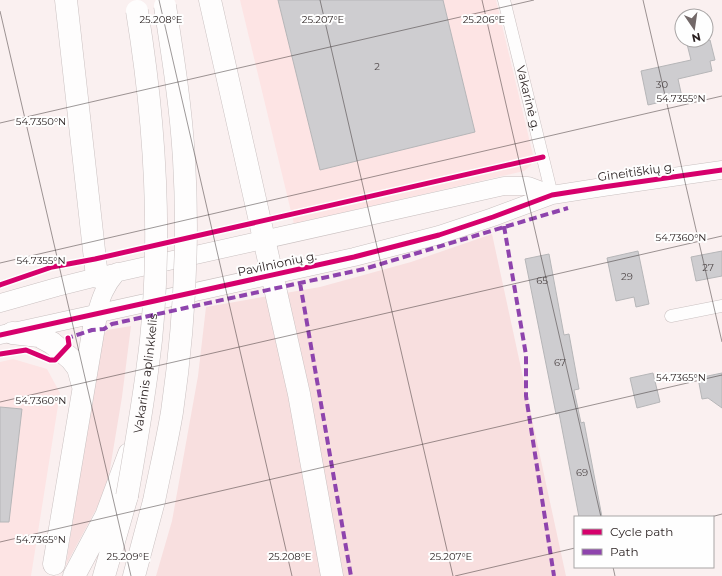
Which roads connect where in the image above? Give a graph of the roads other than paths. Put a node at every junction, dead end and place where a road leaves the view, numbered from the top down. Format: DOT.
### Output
graph roads {
  1 [pos="66,0"];
  2 [pos="210,0"];
  3 [pos="504,0"];
  4 [pos="164,3"];
  5 [pos="136,6"];
  6 [pos="722,170"];
  7 [pos="552,195"];
  8 [pos="264,239"];
  9 [pos="107,275"];
  10 [pos="273,275"];
  11 [pos="0,303"];
  12 [pos="722,306"];
  13 [pos="96,315"];
  14 [pos="671,316"];
  15 [pos="6,334"];
  16 [pos="83,386"];
  17 [pos="121,494"];
  18 [pos="54,564"];
  19 [pos="74,576"];
  20 [pos="104,576"];
  21 [pos="134,576"];
  22 [pos="332,576"];
  1 -- 9 [label="highway"];
  2 -- 8 [label="highway"];
  3 -- 7 [label="street, Vakarinė g."];
  4 -- 21 [label="highway, bridge"];
  5 -- 17 [label="highway, Vakarinis aplinkkelis, bridge"];
  6 -- 7 [label="street, Gineitiškių g."];
  7 -- 8 [label="street"];
  7 -- 10 [label="street, Pavilnionių g."];
  8 -- 9 [label="street"];
  8 -- 10 [label="highway"];
  9 -- 11 [label="street"];
  9 -- 13 [label="street"];
  10 -- 13 [label="street, Pavilnionių g."];
  10 -- 22 [label="highway"];
  12 -- 14 [label="street"];
  13 -- 15 [label="street, Pavilnionių g."];
  13 -- 16 [label="highway"];
  15 -- 16 [label="highway"];
  16 -- 18 [label="highway"];
  17 -- 19 [label="highway"];
  17 -- 20 [label="highway, Vakarinis aplinkkelis"];
}
